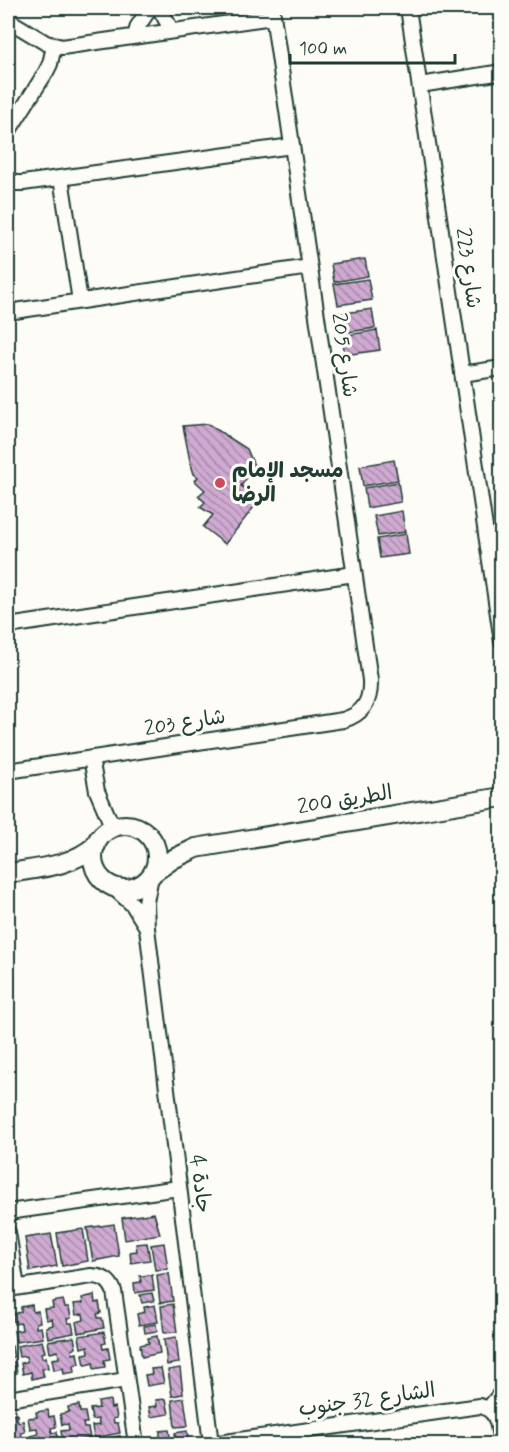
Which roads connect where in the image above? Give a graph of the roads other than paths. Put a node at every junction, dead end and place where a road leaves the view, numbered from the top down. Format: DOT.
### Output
graph roads {
  1 [pos="150,8"];
  2 [pos="157,8"];
  3 [pos="408,8"];
  4 [pos="273,12"];
  5 [pos="8,20"];
  6 [pos="172,31"];
  7 [pos="135,36"];
  8 [pos="54,46"];
  9 [pos="501,72"];
  10 [pos="420,85"];
  11 [pos="8,132"];
  12 [pos="292,146"];
  13 [pos="61,178"];
  14 [pos="8,179"];
  15 [pos="310,267"];
  16 [pos="80,301"];
  17 [pos="8,312"];
  18 [pos="501,368"];
  19 [pos="462,374"];
  20 [pos="354,574"];
  21 [pos="8,626"];
  22 [pos="501,642"];
  23 [pos="365,707"];
  24 [pos="90,758"];
  25 [pos="8,771"];
  26 [pos="501,797"];
  27 [pos="113,828"];
  28 [pos="143,831"];
  29 [pos="96,845"];
  30 [pos="196,848"];
  31 [pos="58,866"];
  32 [pos="8,873"];
  33 [pos="152,874"];
  34 [pos="107,883"];
  35 [pos="147,928"];
  36 [pos="179,1188"];
  37 [pos="8,1212"];
  38 [pos="8,1232"];
  39 [pos="12,1288"];
  40 [pos="126,1380"];
  41 [pos="501,1392"];
  42 [pos="8,1399"];
  43 [pos="489,1408"];
  44 [pos="136,1444"];
  45 [pos="211,1444"];
  46 [pos="501,1444"];
  1 -- 7 [label="street"];
  2 -- 6 [label="street"];
  3 -- 10 [label="street, شارع 223"];
  4 -- 6 [label="street"];
  4 -- 12 [label="street, شارع 205"];
  5 -- 8 [label="street"];
  6 -- 7 [label="street"];
  7 -- 8 [label="street"];
  8 -- 11 [label="street"];
  9 -- 10 [label="street"];
  10 -- 19 [label="street, شارع 223"];
  12 -- 13 [label="street"];
  12 -- 15 [label="street, شارع 205"];
  13 -- 14 [label="street"];
  13 -- 16 [label="street"];
  15 -- 16 [label="street"];
  15 -- 20 [label="street, شارع 205"];
  16 -- 17 [label="street"];
  18 -- 19 [label="street"];
  19 -- 22 [label="street, شارع 223"];
  20 -- 21 [label="street"];
  20 -- 23 [label="street, شارع 205"];
  23 -- 24 [label="street, شارع 203"];
  24 -- 25 [label="street, شارع 203"];
  24 -- 27 [label="street"];
  26 -- 30 [label="main road, الطريق 200"];
  27 -- 28 [label="main road"];
  27 -- 29 [label="main road"];
  28 -- 30 [label="main road, الطريق 200"];
  28 -- 33 [label="main road"];
  29 -- 31 [label="main road"];
  29 -- 34 [label="main road"];
  30 -- 33 [label="main road, الطريق 200"];
  31 -- 32 [label="main road"];
  31 -- 34 [label="main road"];
  33 -- 34 [label="main road"];
  33 -- 35 [label="street, جادة 4"];
  34 -- 35 [label="street, جادة 4"];
  35 -- 36 [label="street, جادة 4"];
  36 -- 37 [label="street"];
  36 -- 45 [label="street, جادة 4"];
  38 -- 39 [label="street"];
  39 -- 40 [label="street"];
  40 -- 42 [label="street"];
  40 -- 44 [label="street"];
  41 -- 43 [label="street"];
  43 -- 45 [label="street, الشارع 32 جنوب"];
  43 -- 46 [label="street"];
}
